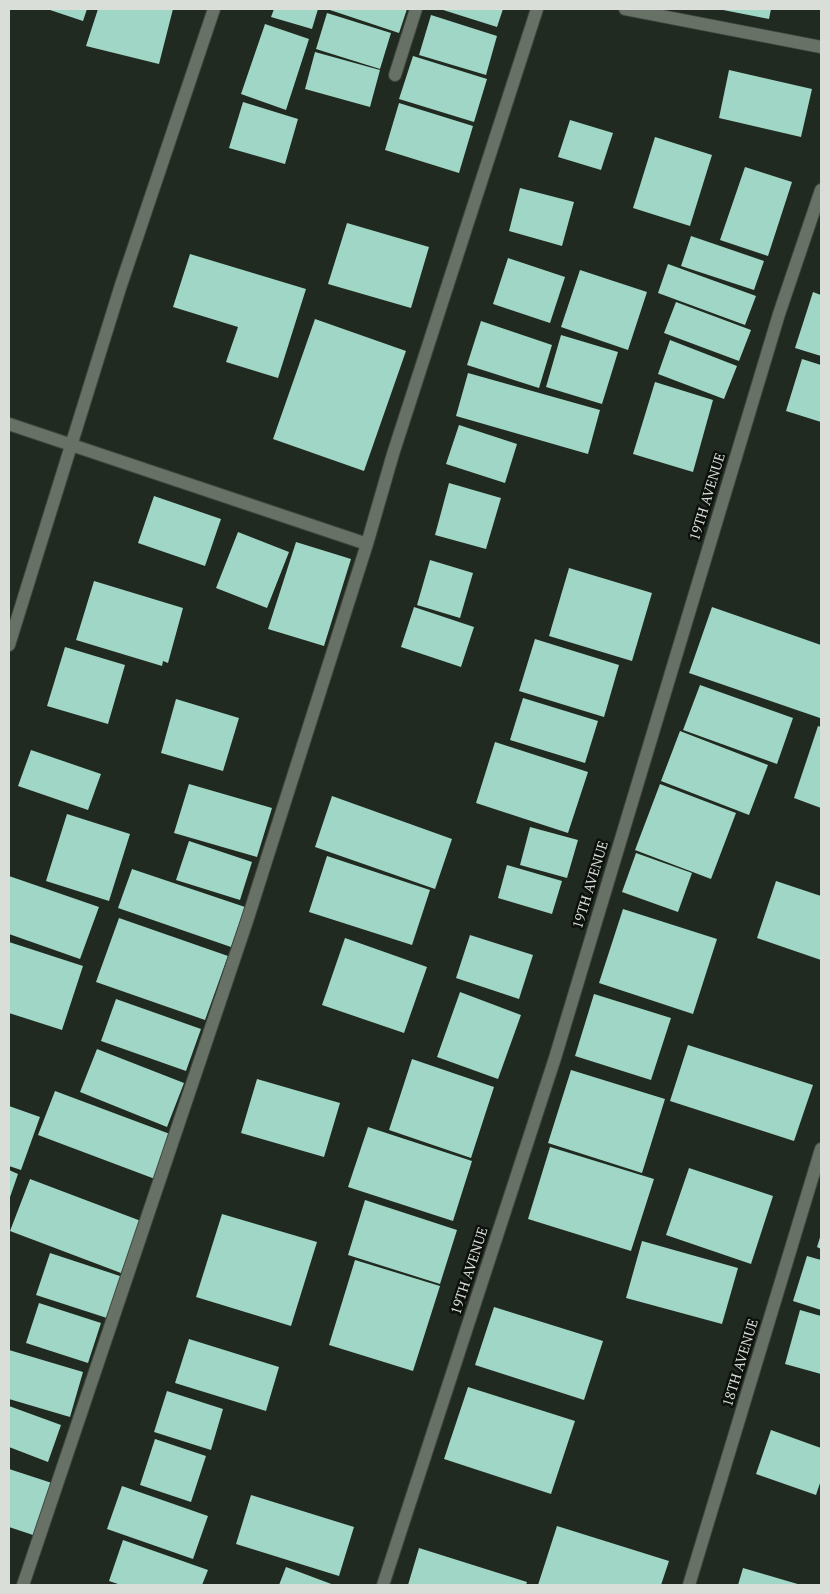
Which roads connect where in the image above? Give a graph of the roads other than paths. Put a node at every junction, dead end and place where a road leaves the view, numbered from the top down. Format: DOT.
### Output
graph roads {
  1 [pos="214,9"];
  2 [pos="416,9"];
  3 [pos="537,9"];
  4 [pos="625,9"];
  5 [pos="821,47"];
  6 [pos="396,75"];
  7 [pos="821,190"];
  8 [pos="9,424"];
  9 [pos="71,445"];
  10 [pos="367,544"];
  11 [pos="9,645"];
  12 [pos="821,1149"];
  13 [pos="23,1585"];
  14 [pos="383,1585"];
  15 [pos="689,1585"];
  1 -- 9 [label="street"];
  2 -- 6 [label="street"];
  3 -- 10 [label="street"];
  4 -- 5 [label="street"];
  7 -- 14 [label="street, 19TH AVENUE"];
  8 -- 9 [label="street"];
  9 -- 10 [label="street"];
  9 -- 11 [label="street"];
  10 -- 13 [label="street"];
  12 -- 15 [label="street, 18TH AVENUE"];
}
